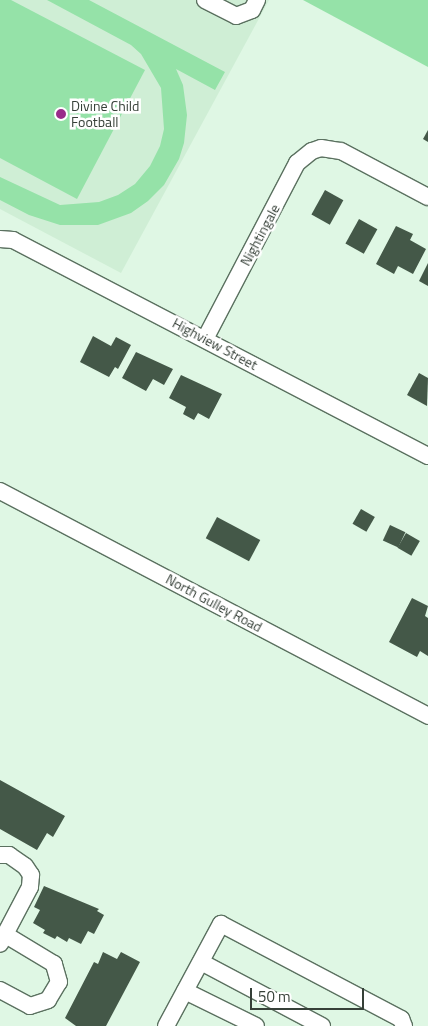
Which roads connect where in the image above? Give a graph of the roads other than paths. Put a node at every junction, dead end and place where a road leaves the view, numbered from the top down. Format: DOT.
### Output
graph roads {
  1 [pos="205,0"];
  2 [pos="258,0"];
  3 [pos="428,197"];
  4 [pos="0,239"];
  5 [pos="205,339"];
  6 [pos="428,456"];
  7 [pos="0,491"];
  8 [pos="428,716"];
  9 [pos="0,855"];
  10 [pos="3,939"];
  11 [pos="201,962"];
  12 [pos="0,990"];
  13 [pos="186,991"];
  14 [pos="166,1026"];
  15 [pos="256,1026"];
  16 [pos="322,1026"];
  17 [pos="404,1026"];
  1 -- 2 [label="street"];
  3 -- 5 [label="street, Nightingale"];
  4 -- 5 [label="street, Highview Street"];
  5 -- 6 [label="street, Highview Street"];
  7 -- 8 [label="street, North Gulley Road"];
  9 -- 10 [label="street"];
  10 -- 12 [label="street"];
  11 -- 13 [label="street"];
  11 -- 16 [label="street"];
  11 -- 17 [label="street"];
  13 -- 14 [label="street"];
  13 -- 15 [label="street"];
}
